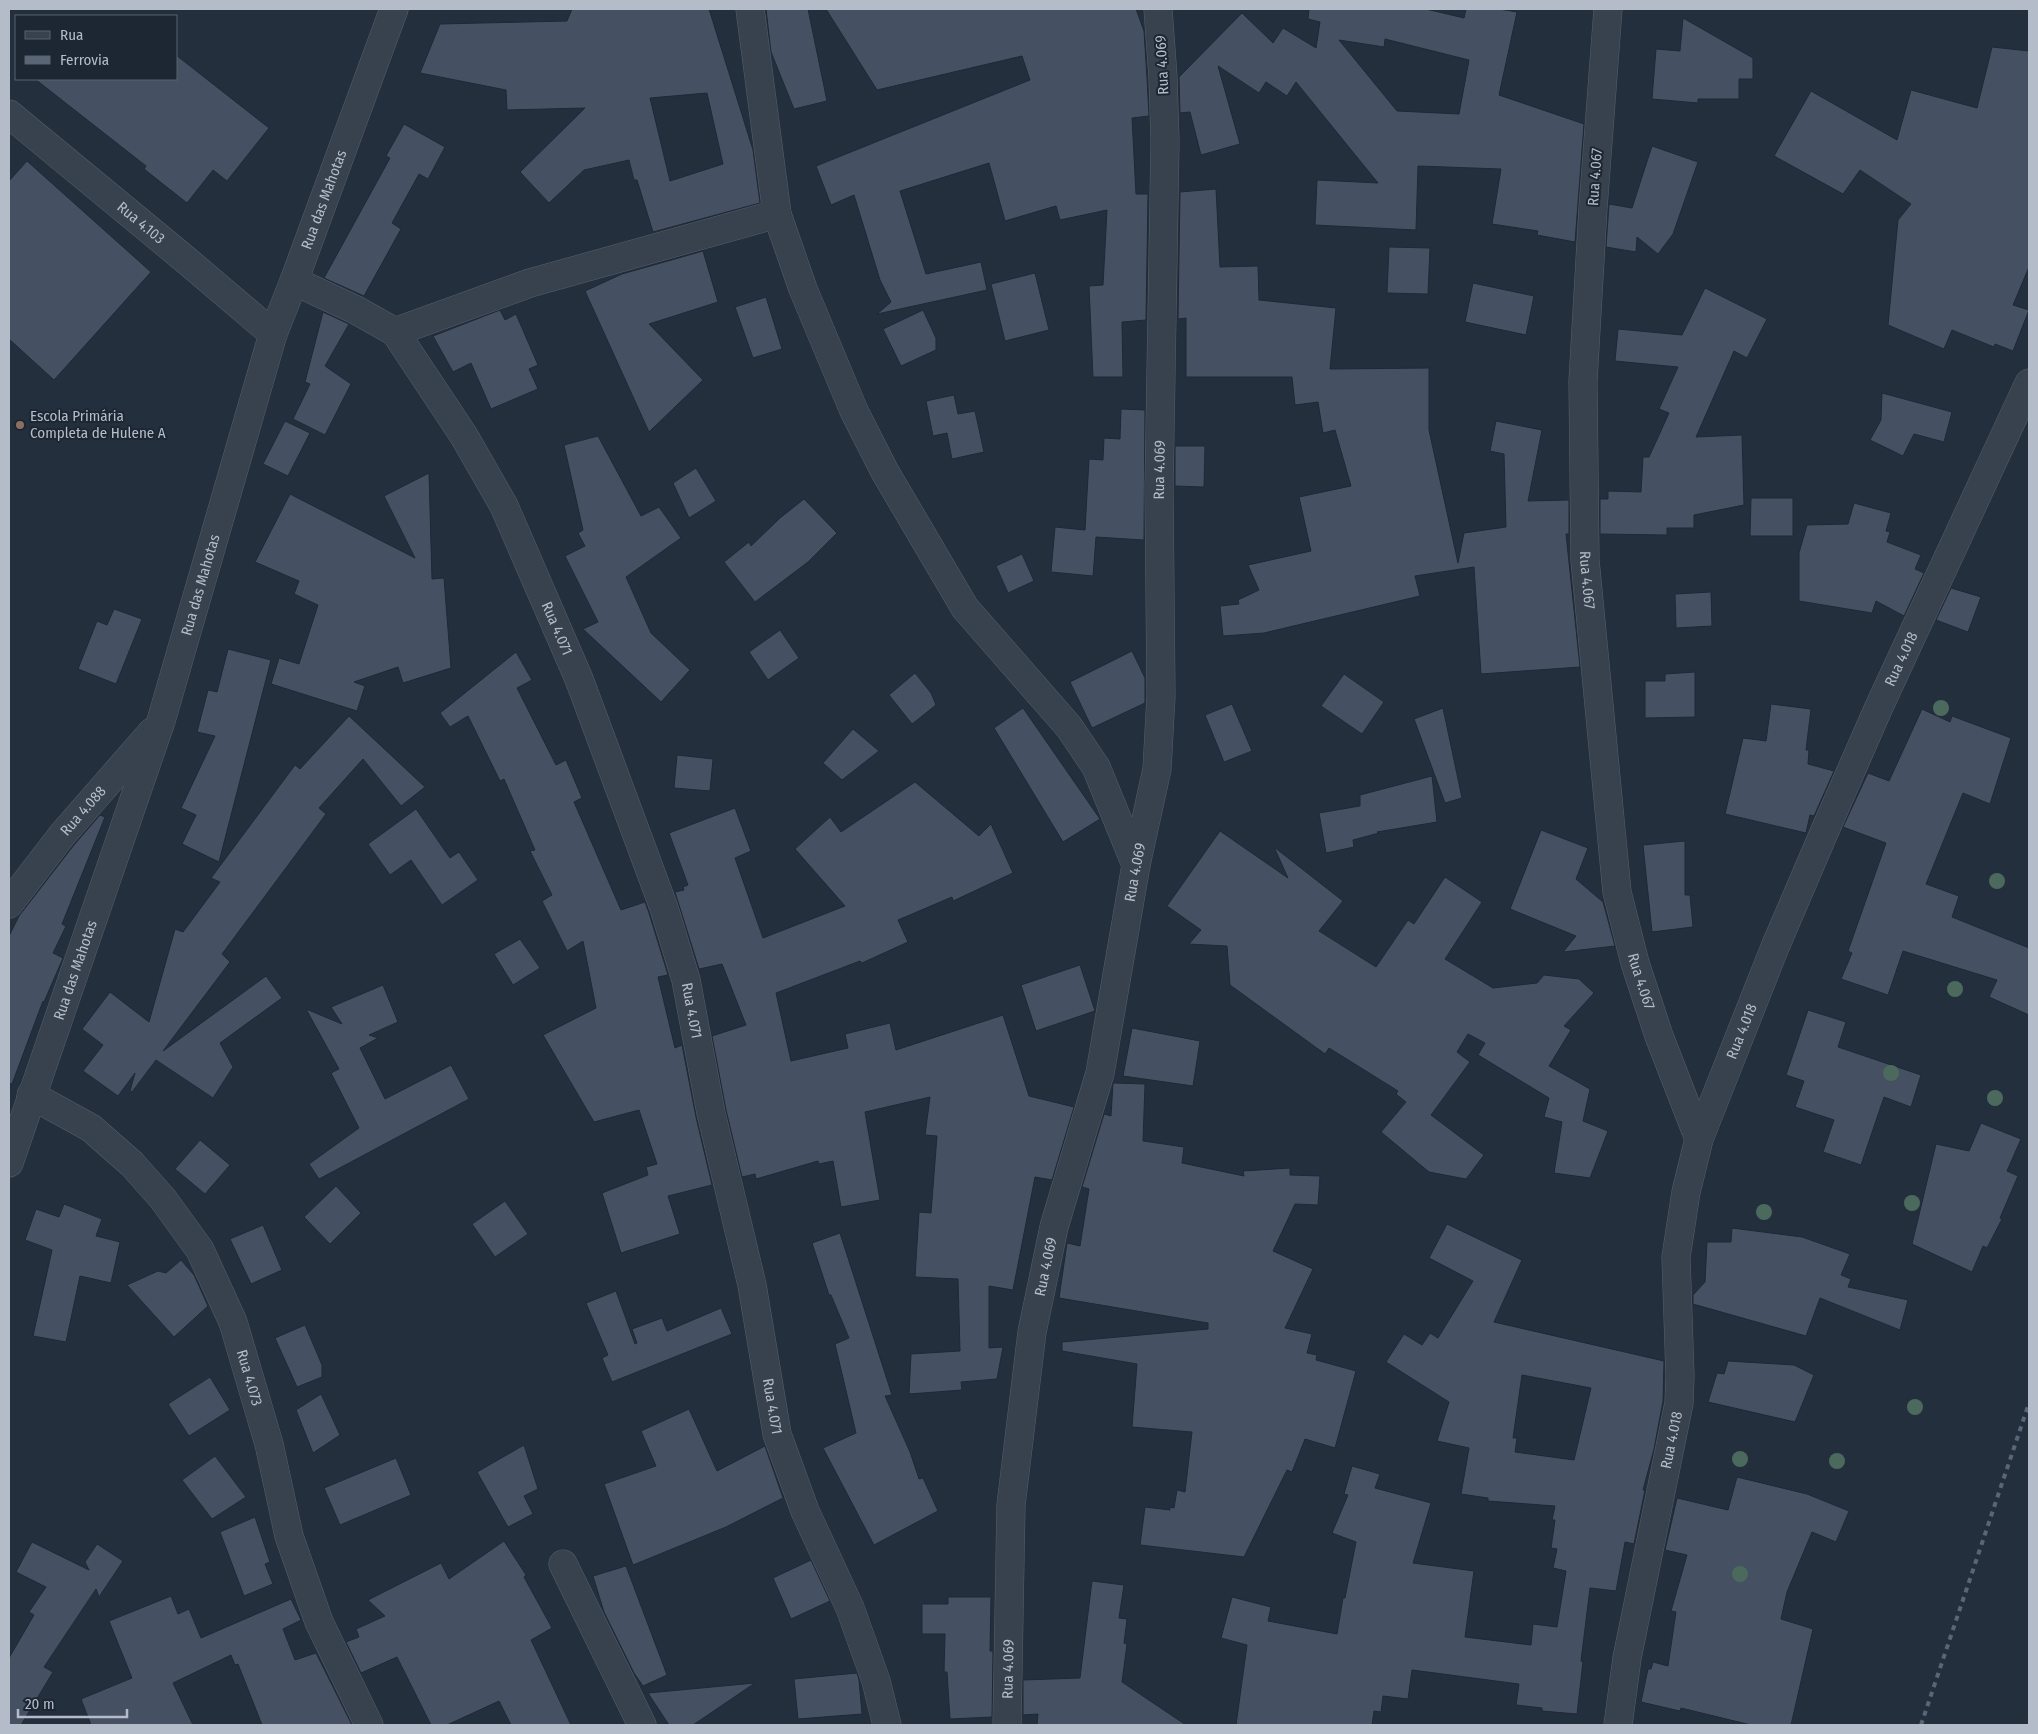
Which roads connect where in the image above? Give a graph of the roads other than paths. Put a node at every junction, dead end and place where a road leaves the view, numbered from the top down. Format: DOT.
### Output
graph roads {
  1 [pos="394,9"];
  2 [pos="750,9"];
  3 [pos="1158,9"];
  4 [pos="1608,9"];
  5 [pos="9,114"];
  6 [pos="777,214"];
  7 [pos="294,281"];
  8 [pos="395,332"];
  9 [pos="273,334"];
  10 [pos="2029,383"];
  11 [pos="161,721"];
  12 [pos="1136,865"];
  13 [pos="9,904"];
  14 [pos="31,1094"];
  15 [pos="1699,1139"];
  16 [pos="9,1163"];
  17 [pos="563,1564"];
  18 [pos="370,1725"];
  19 [pos="642,1725"];
  20 [pos="887,1725"];
  21 [pos="1006,1725"];
  22 [pos="1618,1725"];
  1 -- 7 [label="street, Rua das Mahotas"];
  2 -- 6 [label="street"];
  3 -- 12 [label="street, Rua 4.069"];
  4 -- 15 [label="street, Rua 4.067"];
  5 -- 9 [label="street, Rua 4.103"];
  6 -- 8 [label="street"];
  6 -- 12 [label="street"];
  7 -- 8 [label="street"];
  7 -- 9 [label="street, Rua das Mahotas"];
  8 -- 20 [label="street, Rua 4.071"];
  9 -- 11 [label="street, Rua das Mahotas"];
  10 -- 15 [label="street, Rua 4.018"];
  11 -- 13 [label="street, Rua 4.088"];
  11 -- 14 [label="street, Rua das Mahotas"];
  12 -- 21 [label="street, Rua 4.069"];
  14 -- 16 [label="street, Rua das Mahotas"];
  14 -- 18 [label="street, Rua 4.073"];
  15 -- 22 [label="street, Rua 4.018"];
  17 -- 19 [label="street"];
}
